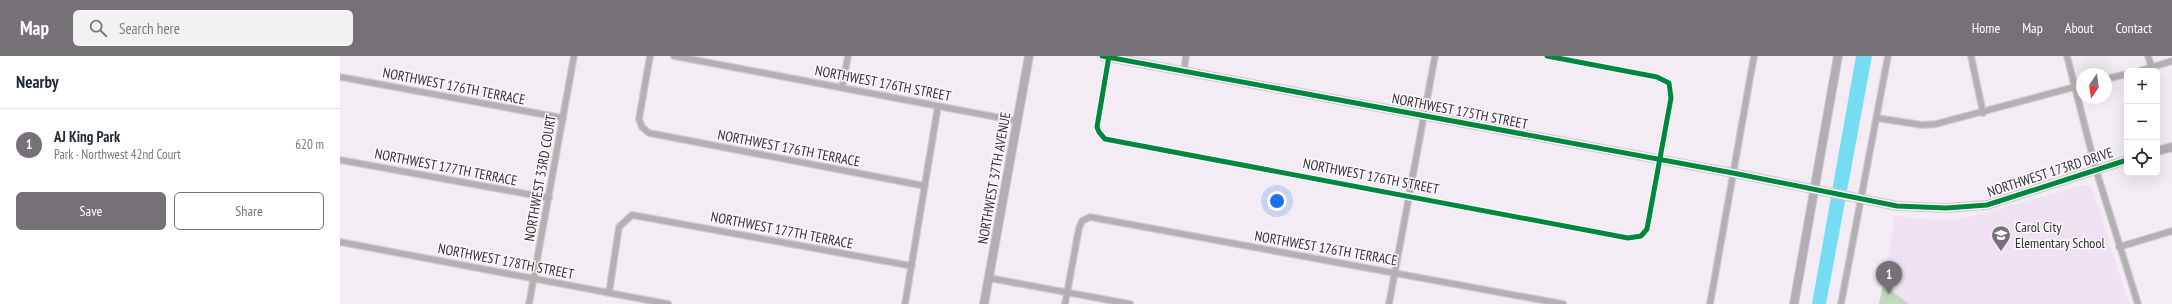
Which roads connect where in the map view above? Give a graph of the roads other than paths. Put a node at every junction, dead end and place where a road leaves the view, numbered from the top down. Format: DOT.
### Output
graph roads {
  1 [pos="574,56"];
  2 [pos="650,56"];
  3 [pos="674,56"];
  4 [pos="848,56"];
  5 [pos="1029,56"];
  6 [pos="1107,56"];
  7 [pos="1186,56"];
  8 [pos="1435,56"];
  9 [pos="1547,56"];
  10 [pos="1754,56"];
  11 [pos="1838,56"];
  12 [pos="1888,56"];
  13 [pos="1971,56"];
  14 [pos="2067,56"];
  15 [pos="2148,56"];
  16 [pos="2172,61"];
  17 [pos="2152,68"];
  18 [pos="1184,71"];
  19 [pos="2124,75"];
  20 [pos="340,77"];
  21 [pos="2112,78"];
  22 [pos="2075,87"];
  23 [pos="842,88"];
  24 [pos="938,106"];
  25 [pos="1983,112"];
  26 [pos="1424,116"];
  27 [pos="563,118"];
  28 [pos="1877,118"];
  29 [pos="1017,121"];
  30 [pos="2172,147"];
  31 [pos="2160,151"];
  32 [pos="340,160"];
  33 [pos="1660,160"];
  34 [pos="2124,161"];
  35 [pos="2096,170"];
  36 [pos="1733,173"];
  37 [pos="925,186"];
  38 [pos="1814,189"];
  39 [pos="1408,195"];
  40 [pos="549,198"];
  41 [pos="1858,198"];
  42 [pos="2172,231"];
  43 [pos="340,242"];
  44 [pos="2119,246"];
  45 [pos="912,266"];
  46 [pos="1394,272"];
  47 [pos="534,278"];
  48 [pos="988,278"];
  49 [pos="1067,292"];
  50 [pos="609,293"];
  51 [pos="1560,303"];
  52 [pos="529,304"];
  53 [pos="668,304"];
  54 [pos="905,304"];
  55 [pos="984,304"];
  56 [pos="1065,304"];
  57 [pos="1130,304"];
  58 [pos="1389,304"];
  59 [pos="1710,304"];
  60 [pos="1794,304"];
  61 [pos="1842,304"];
  62 [pos="2138,304"];
  1 -- 27 [label="street, NORTHWEST 33RD COURT"];
  2 -- 37 [label="street, NORTHWEST 176TH TERRACE"];
  3 -- 23 [label="street, NORTHWEST 176TH STREET"];
  4 -- 23 [label="street"];
  5 -- 29 [label="street, NORTHWEST 37TH AVENUE"];
  6 -- 18 [label="street, NORTHWEST 175TH STREET"];
  6 -- 39 [label="street, NORTHWEST 176TH STREET"];
  7 -- 18 [label="street"];
  8 -- 26 [label="street"];
  9 -- 33 [label="street"];
  10 -- 36 [label="street"];
  11 -- 38 [label="street"];
  12 -- 28 [label="street"];
  13 -- 25 [label="street"];
  14 -- 22 [label="street"];
  15 -- 17 [label="street"];
  16 -- 17 [label="street"];
  18 -- 26 [label="street, NORTHWEST 175TH STREET"];
  19 -- 21 [label="street"];
  20 -- 27 [label="street, NORTHWEST 176TH TERRACE"];
  22 -- 25 [label="street"];
  22 -- 35 [label="street"];
  23 -- 24 [label="street, NORTHWEST 176TH STREET"];
  24 -- 29 [label="street, NORTHWEST 176TH STREET"];
  24 -- 37 [label="street"];
  25 -- 28 [label="street"];
  26 -- 33 [label="street, NORTHWEST 175TH STREET"];
  26 -- 39 [label="street"];
  27 -- 40 [label="street, NORTHWEST 33RD COURT"];
  28 -- 41 [label="street"];
  29 -- 48 [label="street, NORTHWEST 37TH AVENUE"];
  30 -- 31 [label="street"];
  32 -- 40 [label="street, NORTHWEST 177TH TERRACE"];
  33 -- 36 [label="street, NORTHWEST 175TH STREET"];
  33 -- 39 [label="street, NORTHWEST 176TH STREET"];
  34 -- 35 [label="street, NORTHWEST 173RD DRIVE"];
  35 -- 41 [label="street, NORTHWEST 173RD DRIVE"];
  35 -- 44 [label="street"];
  36 -- 38 [label="street, NORTHWEST 175TH STREET"];
  36 -- 59 [label="street"];
  37 -- 45 [label="street"];
  38 -- 41 [label="street, NORTHWEST 173RD DRIVE"];
  38 -- 60 [label="street"];
  39 -- 46 [label="street"];
  40 -- 47 [label="street, NORTHWEST 33RD COURT"];
  41 -- 61 [label="street"];
  42 -- 44 [label="street"];
  43 -- 47 [label="street, NORTHWEST 178TH STREET"];
  44 -- 62 [label="street"];
  45 -- 50 [label="street, NORTHWEST 177TH TERRACE"];
  45 -- 54 [label="street"];
  46 -- 49 [label="street, NORTHWEST 176TH TERRACE"];
  46 -- 51 [label="street, NORTHWEST 176TH TERRACE"];
  46 -- 58 [label="street"];
  47 -- 50 [label="street, NORTHWEST 178TH STREET"];
  47 -- 52 [label="street, NORTHWEST 33RD COURT"];
  48 -- 49 [label="street"];
  48 -- 55 [label="street, NORTHWEST 37TH AVENUE"];
  49 -- 56 [label="street"];
  49 -- 57 [label="street"];
  50 -- 53 [label="street, NORTHWEST 178TH STREET"];
}
